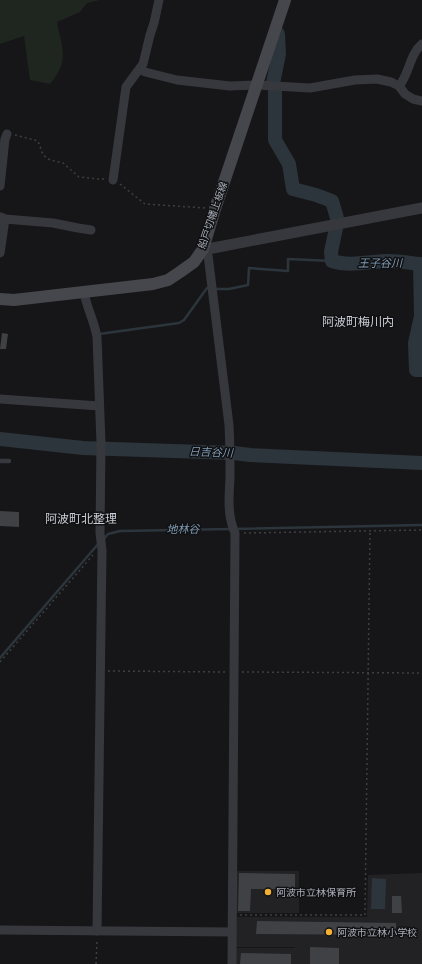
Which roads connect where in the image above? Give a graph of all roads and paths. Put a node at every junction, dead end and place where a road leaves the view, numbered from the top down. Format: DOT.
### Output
graph roads {
  1 [pos="159,0"];
  2 [pos="285,0"];
  3 [pos="422,44"];
  4 [pos="140,69"];
  5 [pos="257,85"];
  6 [pos="399,86"];
  7 [pos="422,101"];
  8 [pos="7,134"];
  9 [pos="113,180"];
  10 [pos="0,186"];
  11 [pos="422,208"];
  12 [pos="214,209"];
  13 [pos="3,218"];
  14 [pos="91,230"];
  15 [pos="203,249"];
  16 [pos="0,253"];
  17 [pos="84,292"];
  18 [pos="0,300"];
  19 [pos="0,399"];
  20 [pos="99,406"];
  21 [pos="0,461"];
  22 [pos="10,461"];
  23 [pos="234,530"];
  24 [pos="422,530"];
  25 [pos="370,531"];
  26 [pos="101,544"];
  27 [pos="0,662"];
  28 [pos="100,671"];
  29 [pos="234,672"];
  30 [pos="368,672"];
  31 [pos="422,673"];
  32 [pos="232,915"];
  33 [pos="0,930"];
  34 [pos="97,931"];
  35 [pos="232,932"];
  36 [pos="96,964"];
  37 [pos="232,964"];
  1 -- 4 [label="street"];
  2 -- 5 [label="main road, 船戸切幡上板線"];
  3 -- 6 [label="street"];
  4 -- 5 [label="street"];
  4 -- 9 [label="street"];
  5 -- 6 [label="street"];
  5 -- 12 [label="main road, 船戸切幡上板線"];
  6 -- 7 [label="street"];
  8 -- 9 [label="path"];
  8 -- 10 [label="street"];
  9 -- 12 [label="path"];
  11 -- 15 [label="street"];
  12 -- 15 [label="main road, 船戸切幡上板線"];
  13 -- 14 [label="street"];
  13 -- 16 [label="street"];
  15 -- 17 [label="main road, 船戸切幡上板線"];
  15 -- 23 [label="street"];
  17 -- 18 [label="main road, 船戸切幡上板線"];
  17 -- 20 [label="street"];
  19 -- 20 [label="street"];
  20 -- 26 [label="street"];
  21 -- 22 [label="lane"];
  23 -- 25 [label="path"];
  23 -- 29 [label="street"];
  24 -- 25 [label="path"];
  25 -- 30 [label="path"];
  26 -- 27 [label="path"];
  26 -- 28 [label="street"];
  28 -- 29 [label="path"];
  28 -- 34 [label="street"];
  29 -- 30 [label="path"];
  29 -- 32 [label="street"];
  30 -- 31 [label="path"];
  30 -- 32 [label="path"];
  32 -- 35 [label="street"];
  33 -- 34 [label="street"];
  34 -- 35 [label="street"];
  34 -- 36 [label="path"];
  35 -- 37 [label="street"];
}
